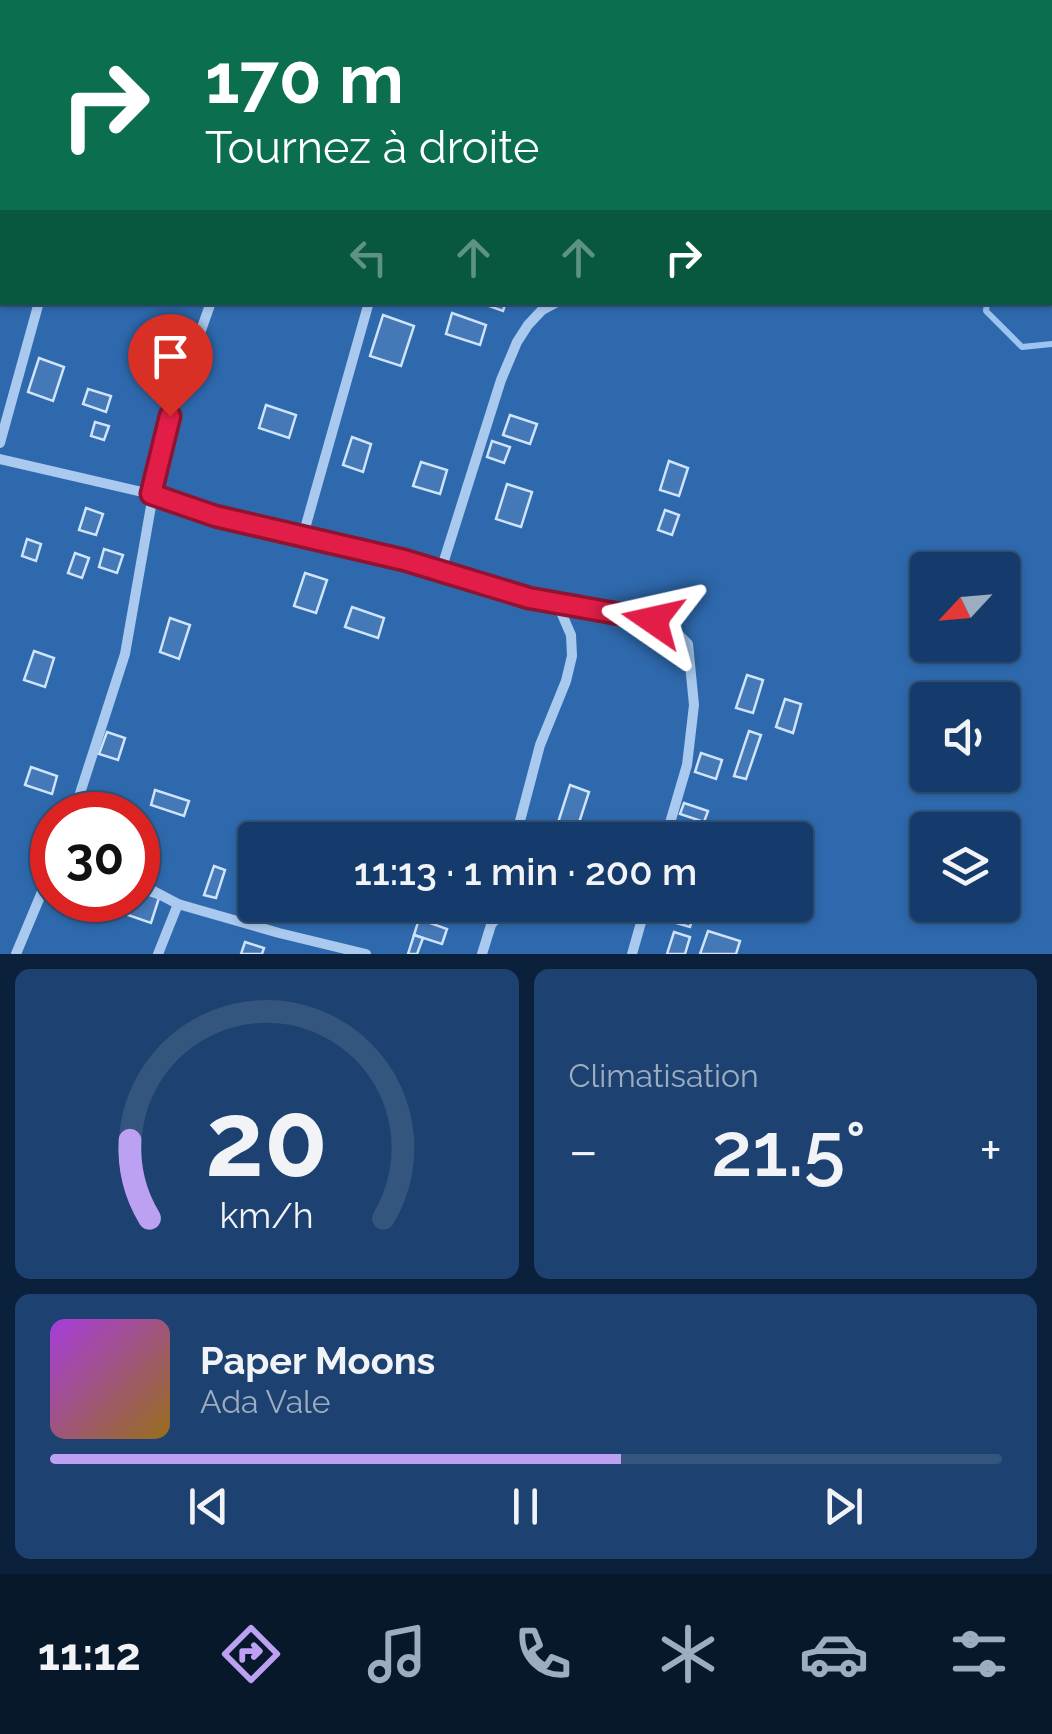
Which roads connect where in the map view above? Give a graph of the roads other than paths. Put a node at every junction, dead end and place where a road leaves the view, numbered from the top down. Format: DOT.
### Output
graph roads {
  1 [pos="38,305"];
  2 [pos="210,305"];
  3 [pos="368,305"];
  4 [pos="553,305"];
  5 [pos="0,443"];
  6 [pos="0,459"];
  7 [pos="151,494"];
  8 [pos="302,538"];
  9 [pos="441,570"];
  10 [pos="558,604"];
  11 [pos="80,792"];
  12 [pos="520,822"];
  13 [pos="670,822"];
  14 [pos="160,895"];
  15 [pos="178,904"];
  16 [pos="30,921"];
  17 [pos="494,922"];
  18 [pos="641,922"];
  19 [pos="16,954"];
  20 [pos="158,954"];
  21 [pos="366,954"];
  22 [pos="482,954"];
  23 [pos="632,954"];
  1 -- 5 [label="street"];
  2 -- 7 [label="street"];
  3 -- 8 [label="street"];
  4 -- 9 [label="street"];
  6 -- 7 [label="street"];
  7 -- 8 [label="street"];
  7 -- 11 [label="street"];
  8 -- 9 [label="street"];
  9 -- 10 [label="street"];
  10 -- 12 [label="street"];
  10 -- 13 [label="street"];
  14 -- 15 [label="street"];
  15 -- 20 [label="street"];
  15 -- 21 [label="street"];
  16 -- 19 [label="street"];
  17 -- 22 [label="street"];
  18 -- 23 [label="street"];
}
